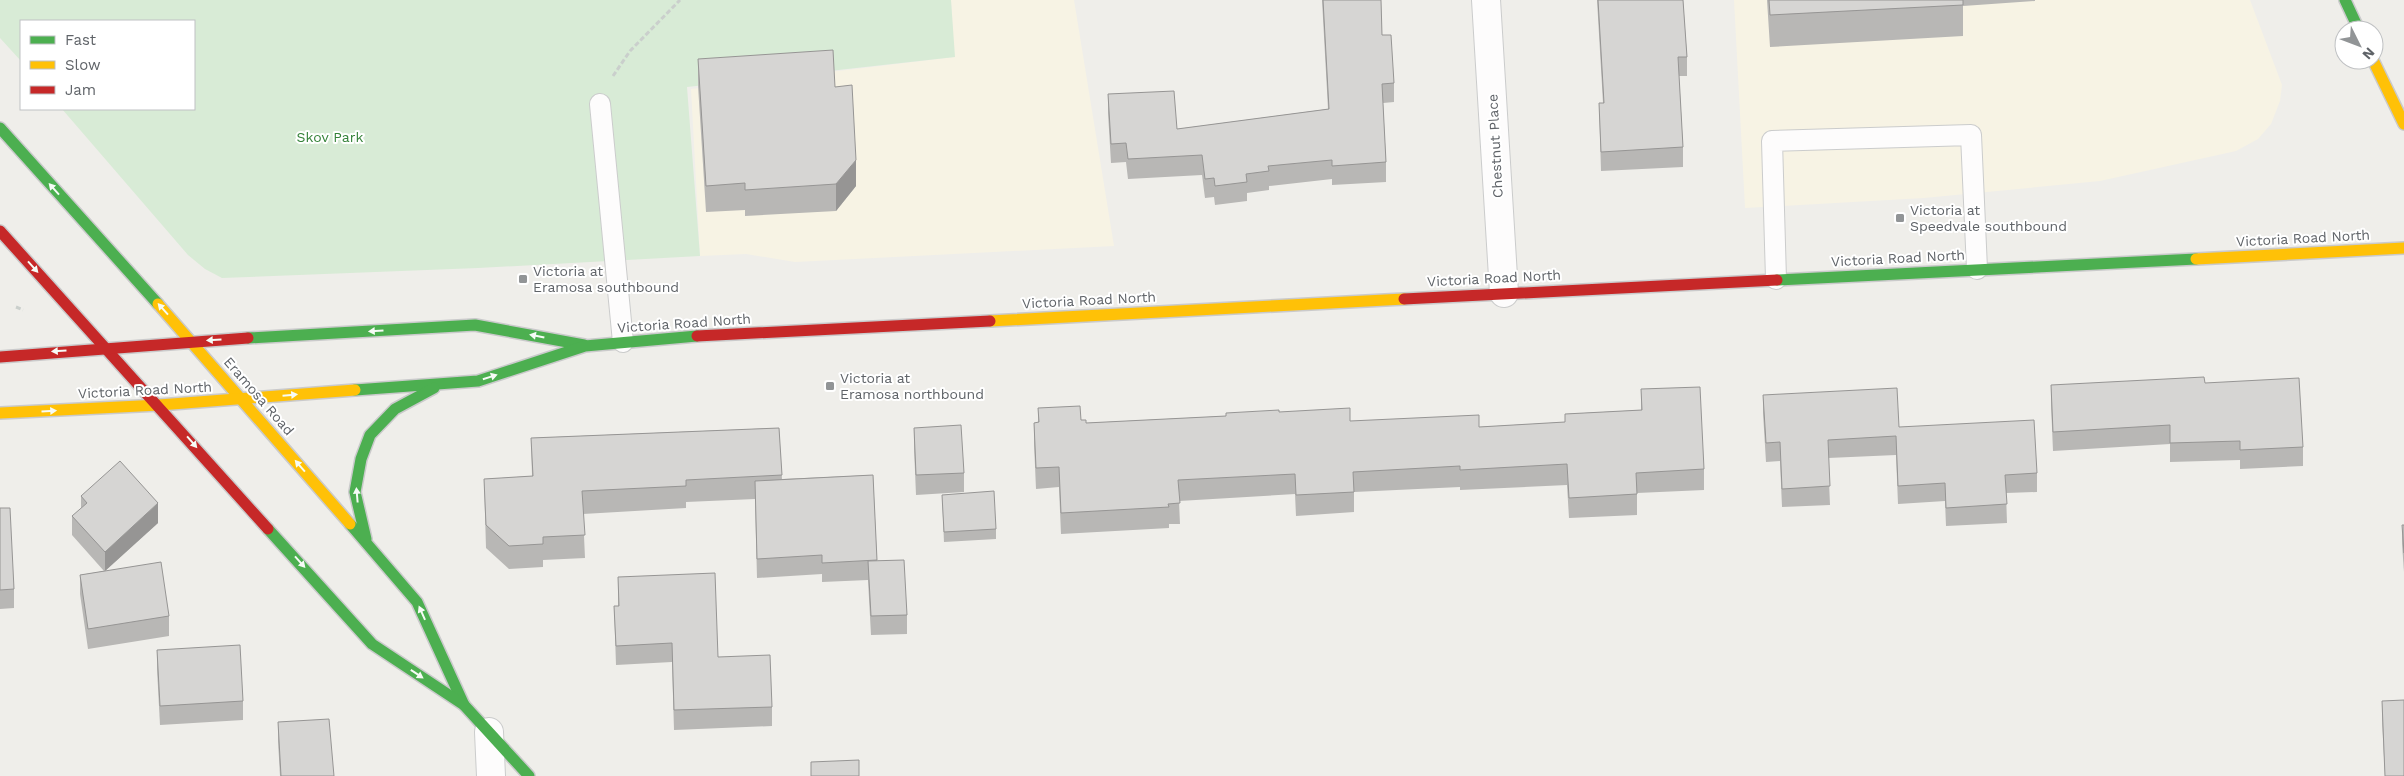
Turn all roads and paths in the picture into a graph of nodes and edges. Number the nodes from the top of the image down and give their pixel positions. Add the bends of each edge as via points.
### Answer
1 (680, 0) edge
2 (1486, 0) edge
3 (2345, 0) edge
4 (2354, 20) edge
5 (2378, 70) edge
6 (600, 104) joint
7 (2404, 124) edge
8 (0, 128) edge
9 (0, 231) edge
10 (2404, 248) edge
11 (1977, 269) junction
12 (1776, 279) junction
13 (1504, 293) junction
14 (192, 341) junction
15 (623, 342) junction
16 (585, 346) junction
17 (108, 348) junction
18 (0, 357) edge
19 (442, 383) junction
20 (241, 399) junction
21 (159, 405) junction
22 (0, 414) edge
23 (367, 543) junction
24 (464, 705) junction
25 (488, 732) junction
26 (491, 776) edge
27 (528, 776) edge

1 - 6 path via 616,69
2 - 13 street, Chestnut Place
3 - 4 main road
5 - 7 main road
6 - 15 lane
14 -> 8 main road, Eramosa Road
9 -> 17 main road, Eramosa Road
10 - 11 main road, Victoria Road North
11 - 12 main road, Victoria Road North
11 - 12 lane via 1971,135 1772,140
12 - 13 main road, Victoria Road North
13 - 15 main road, Victoria Road North
16 -> 14 main road, Victoria Road North via 475,325
14 - 17 main road, Victoria Road North
14 - 20 main road, Eramosa Road
15 - 16 main road, Victoria Road North
19 -> 16 main road, Victoria Road North via 478,381
17 -> 18 main road, Victoria Road North
17 - 21 main road, Eramosa Road
20 -> 19 main road, Victoria Road North
23 -> 19 main road via 355,492 361,459 370,435 395,409
20 - 21 main road, Victoria Road North
23 -> 20 main road, Eramosa Road
22 -> 21 main road, Victoria Road North
21 -> 24 main road, Eramosa Road via 372,644
24 -> 23 main road, Eramosa Road via 417,602
24 - 25 main road, Eramosa Road
25 - 26 street
25 - 27 main road, Eramosa Road

